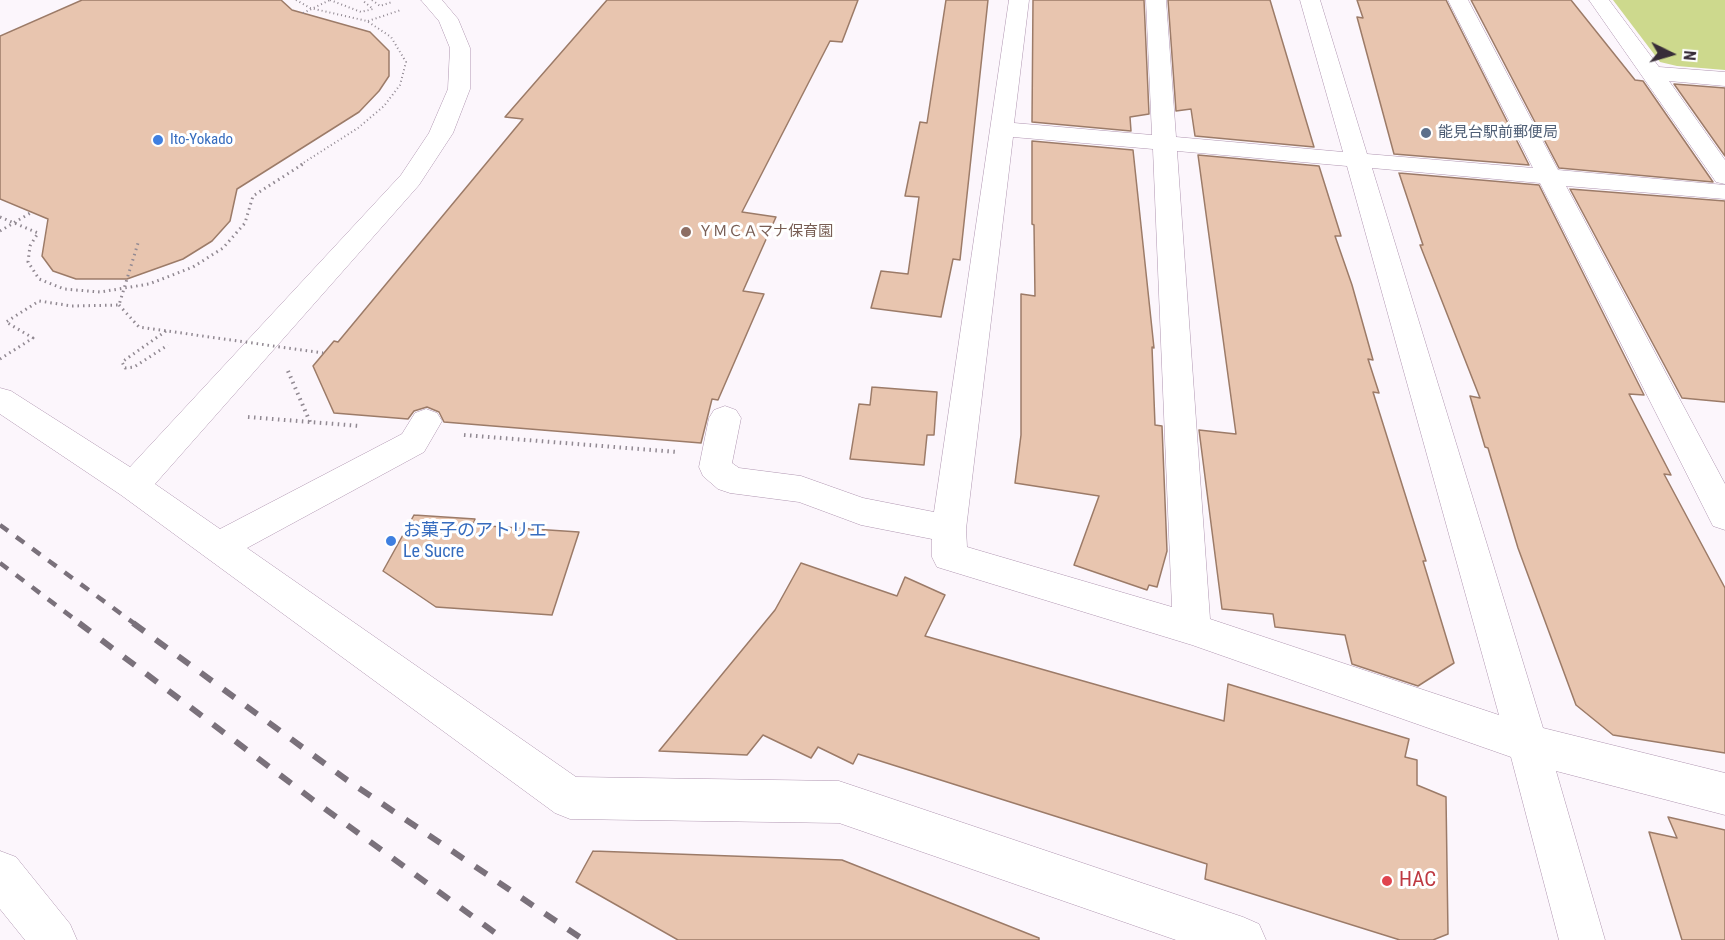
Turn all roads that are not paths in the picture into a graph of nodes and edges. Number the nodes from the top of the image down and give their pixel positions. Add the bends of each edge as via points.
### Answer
1 (431, 0) edge
2 (1019, 0) edge
3 (1156, 0) edge
4 (1310, 0) edge
5 (1458, 0) edge
6 (1599, 0) edge
7 (1652, 73) junction
8 (1725, 79) edge
9 (1001, 129) junction
10 (1162, 143) junction
11 (1356, 160) junction
12 (1723, 170) edge
13 (1550, 176) junction
14 (1725, 192) edge
15 (0, 399) edge
16 (725, 418) dead end
17 (426, 421) dead end
18 (133, 486) junction
19 (1725, 516) edge
20 (949, 529) junction
21 (219, 547) junction
22 (1192, 629) junction
23 (1528, 744) junction
24 (1725, 794) edge
25 (0, 873) edge
26 (54, 940) edge
27 (1243, 940) edge
28 (1582, 940) edge

1 - 18 main road via 448,19 460,48 459,89 441,133 410,180
2 - 9 main road
3 - 10 main road
4 - 11 main road
5 - 13 main road
6 - 7 main road
7 - 8 main road
7 - 12 main road
9 - 10 main road
9 - 20 main road
10 - 11 main road
10 - 22 main road
11 - 13 main road
11 - 23 main road
13 - 14 main road
13 - 19 main road
15 - 18 main road
16 - 20 main road via 715,467 730,480 801,489 861,511
17 - 21 main road via 413,443
18 - 21 main road
20 - 22 main road via 950,557
21 - 27 main road via 570,798 839,802
22 - 23 main road
23 - 24 main road
23 - 28 main road
25 - 26 main road

